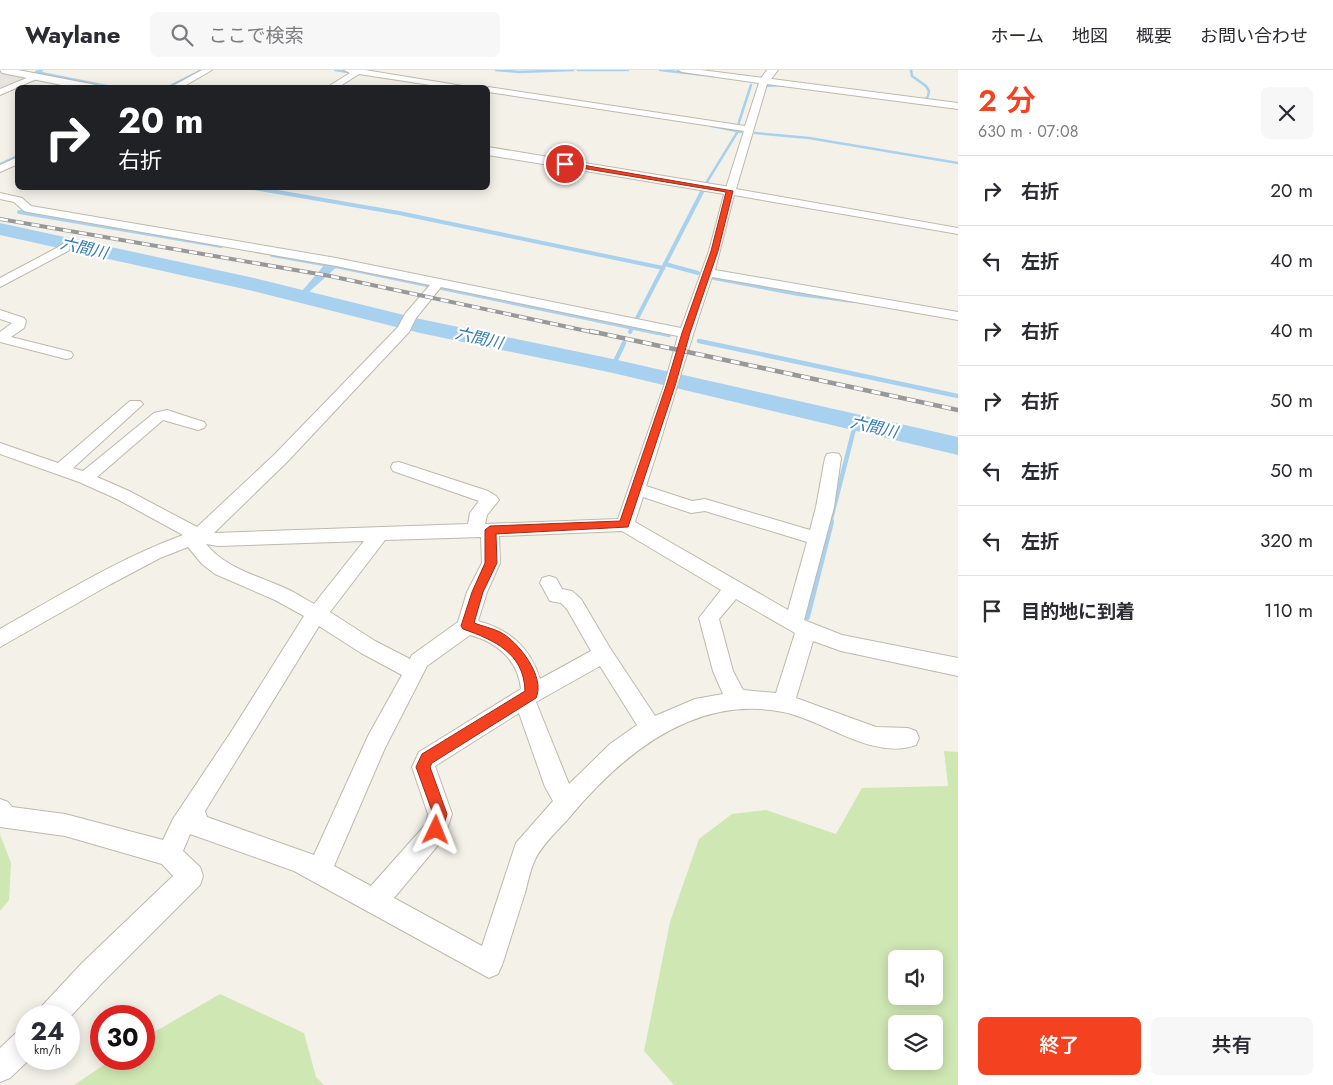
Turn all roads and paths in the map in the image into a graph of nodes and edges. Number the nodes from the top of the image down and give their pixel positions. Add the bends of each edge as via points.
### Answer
1 (2, 70) edge
2 (208, 70) edge
3 (682, 70) edge
4 (773, 70) edge
5 (355, 71) edge
6 (35, 74) edge
7 (764, 81) junction
8 (83, 85) edge
9 (179, 85) edge
10 (334, 85) edge
11 (450, 85) edge
12 (490, 90) edge
13 (0, 92) edge
14 (958, 106) edge
15 (744, 129) junction
16 (490, 151) edge
17 (15, 162) edge
18 (0, 169) edge
19 (730, 191) junction
20 (0, 196) edge
21 (958, 231) edge
22 (64, 248) dead end
23 (706, 272) junction
24 (0, 283) edge
25 (436, 285) junction
26 (0, 314) edge
27 (958, 316) edge
28 (634, 323) joint
29 (686, 333) junction
30 (66, 355) dead end
31 (135, 404) dead end
32 (198, 425) dead end
33 (0, 448) edge
34 (833, 458) dead end
35 (399, 467) dead end
36 (61, 469) junction
37 (85, 478) junction
38 (636, 489) junction
39 (624, 524) junction
40 (483, 530) junction
41 (379, 535) junction
42 (196, 538) junction
43 (816, 538) junction
44 (549, 583) dead end
45 (734, 588) junction
46 (317, 614) junction
47 (467, 626) junction
48 (800, 626) junction
49 (0, 640) edge
50 (603, 654) junction
51 (958, 667) edge
52 (415, 672) junction
53 (528, 696) junction
54 (738, 700) junction
55 (784, 702) junction
56 (651, 728) junction
57 (908, 738) dead end
58 (568, 801) junction
59 (193, 809) junction
60 (0, 810) edge
61 (169, 854) junction
62 (319, 872) junction
63 (374, 902) junction
64 (62, 1005) edge
65 (15, 1054) edge
66 (0, 1068) edge

1 - 6 street
2 - 9 street
3 - 7 street
4 - 7 street
5 - 10 street
5 - 11 street
6 - 8 street
6 - 13 street
7 - 14 street
7 - 15 street
12 - 15 street
15 - 19 street
16 - 19 street
17 - 18 street
19 - 21 street
19 - 23 street via 715,251
20 - 25 street via 18,200 28,209 297,255
22 - 24 street
23 - 27 street
23 - 29 street
25 - 28 street
25 - 42 street via 407,323 281,458
26 - 30 street via 19,321 19,325 4,335 3,340
28 - 29 street
29 - 38 street
31 - 36 street
32 - 37 street via 167,415 159,416
33 - 36 street
34 - 43 street
35 - 40 street via 490,500 479,512
36 - 37 street
37 - 42 street via 123,495
38 - 39 street
38 - 43 street via 691,507 706,505
39 - 40 street
39 - 45 street
40 - 41 street
40 - 47 street via 491,563 477,592
41 - 42 street
41 - 46 street
42 - 46 street via 208,559 222,569
42 - 49 street via 154,553 104,578
43 - 48 street
44 - 50 street via 557,596 566,596 574,604
45 - 48 street
45 - 54 street via 709,618 723,671
46 - 52 street
46 - 59 street
47 - 52 street via 419,662
47 - 53 street via 496,636 508,645 527,668 531,682
48 - 51 street via 841,643
48 - 55 street
50 - 53 street
50 - 56 street
52 - 62 street via 376,743
53 - 58 street via 556,787
53 - 63 street via 427,759 423,767 440,814 436,830
54 - 55 street
54 - 56 street via 696,708
55 - 57 street via 876,738
56 - 58 street via 618,751
58 - 63 street via 525,852 489,965
59 - 61 street via 180,827
59 - 62 street via 197,824 300,861
60 - 61 street via 6,818 65,824
61 - 64 street via 191,876
62 - 63 street
65 - 66 street

